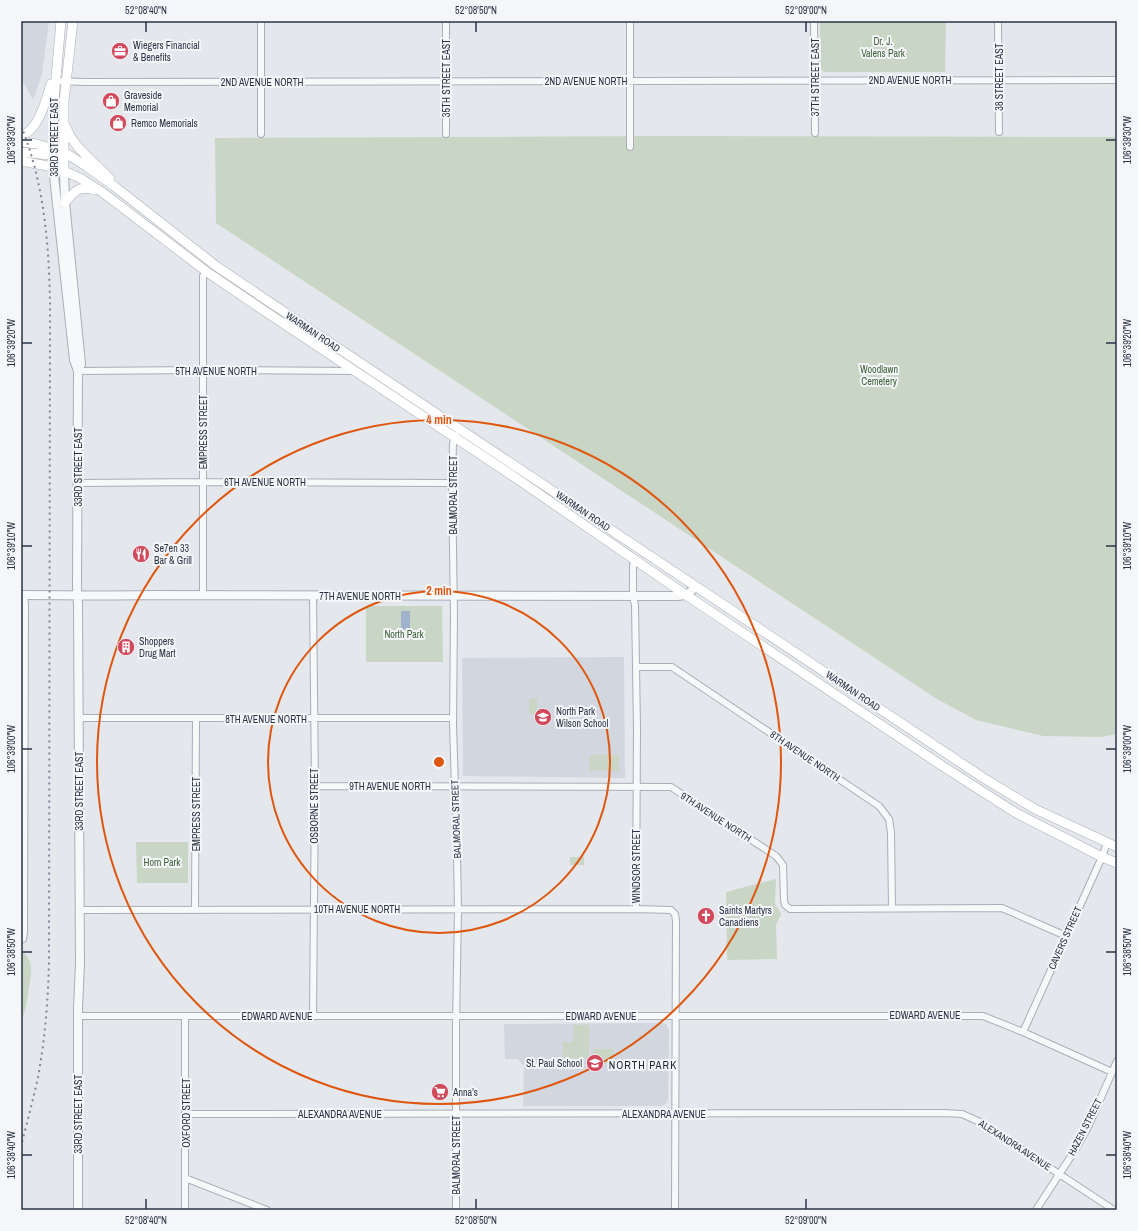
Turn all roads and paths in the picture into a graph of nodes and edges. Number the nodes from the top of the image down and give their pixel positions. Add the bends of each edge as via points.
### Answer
1 (61, 21) edge
2 (73, 21) edge
3 (261, 21) edge
4 (446, 21) edge
5 (630, 21) edge
6 (814, 21) edge
7 (998, 21) edge
8 (57, 66) junction
9 (630, 80) junction
10 (815, 80) junction
11 (999, 80) junction
12 (1117, 80) edge
13 (55, 81) junction
14 (445, 81) junction
15 (66, 82) junction
16 (261, 82) junction
17 (64, 123) junction
18 (999, 132) dead end
19 (815, 133) dead end
20 (261, 134) dead end
21 (446, 134) dead end
22 (21, 136) edge
23 (21, 142) edge
24 (630, 147) dead end
25 (21, 152) edge
26 (53, 152) junction
27 (64, 152) junction
28 (21, 160) edge
29 (53, 167) junction
30 (64, 171) junction
31 (102, 192) junction
32 (123, 194) junction
33 (65, 202) junction
34 (207, 272) junction
35 (203, 370) junction
36 (78, 371) junction
37 (355, 371) junction
38 (459, 429) junction
39 (454, 437) junction
40 (204, 482) junction
41 (452, 483) junction
42 (78, 484) junction
43 (638, 561) junction
44 (696, 587) junction
45 (22, 595) edge
46 (203, 595) junction
47 (686, 595) junction
48 (78, 596) junction
49 (314, 596) junction
50 (454, 596) junction
51 (633, 596) junction
52 (636, 667) junction
53 (78, 718) junction
54 (314, 718) junction
55 (454, 718) junction
56 (196, 719) junction
57 (315, 786) junction
58 (636, 786) junction
59 (454, 787) junction
60 (1107, 843) junction
61 (1117, 847) edge
62 (1102, 857) junction
63 (1117, 863) edge
64 (892, 908) junction
65 (195, 909) junction
66 (314, 909) junction
67 (636, 909) junction
68 (79, 910) junction
69 (458, 910) junction
70 (1066, 936) junction
71 (22, 939) edge
72 (78, 1016) junction
73 (185, 1016) junction
74 (313, 1016) junction
75 (456, 1016) junction
76 (675, 1016) junction
77 (1023, 1032) junction
78 (1117, 1061) edge
79 (1112, 1072) junction
80 (186, 1114) junction
81 (456, 1114) junction
82 (676, 1114) junction
83 (1059, 1174) junction
84 (185, 1178) junction
85 (77, 1208) edge
86 (185, 1210) edge
87 (267, 1210) edge
88 (456, 1210) edge
89 (675, 1210) edge
90 (1036, 1210) edge
91 (1114, 1210) edge

1 - 8 main road, 33RD STREET EAST
2 - 15 main road, 33RD STREET EAST
3 - 16 street
4 - 14 street, 35TH STREET EAST
5 - 9 street
6 - 10 street, 37TH STREET EAST
7 - 11 street, 38 STREET EAST
8 - 13 main road, 33RD STREET EAST
8 - 22 main road via 36,123
9 - 10 street, 2ND AVENUE NORTH
9 - 14 street, 2ND AVENUE NORTH
9 - 24 street
10 - 11 street, 2ND AVENUE NORTH
10 - 19 street, 37TH STREET EAST
11 - 12 street, 2ND AVENUE NORTH
11 - 18 street, 38 STREET EAST
13 - 15 street, 2ND AVENUE NORTH
13 - 26 main road, 33RD STREET EAST
14 - 16 street, 2ND AVENUE NORTH
14 - 21 street, 35TH STREET EAST
15 - 16 street, 2ND AVENUE NORTH
15 - 17 main road, 33RD STREET EAST
16 - 20 street
17 - 27 main road, 33RD STREET EAST
17 - 32 main road via 76,145
23 - 26 main road via 37,144
25 - 26 main road
26 - 27 main road, WARMAN ROAD
26 - 29 main road, 33RD STREET EAST
27 - 30 main road, 33RD STREET EAST
27 - 32 main road, WARMAN ROAD
28 - 29 main road, WARMAN ROAD
29 - 30 main road, WARMAN ROAD
29 - 36 street, 33RD STREET EAST via 74,360
30 - 31 main road, WARMAN ROAD
30 - 33 street, 33RD STREET EAST
31 - 33 main road via 79,188
31 - 34 main road, WARMAN ROAD
32 - 38 main road, WARMAN ROAD via 216,266
33 - 36 street, 33RD STREET EAST via 81,364
34 - 35 street, EMPRESS STREET via 203,276
34 - 37 main road, WARMAN ROAD
35 - 36 street, 5TH AVENUE NORTH
35 - 37 street, 5TH AVENUE NORTH
35 - 40 street, EMPRESS STREET
36 - 42 street, 33RD STREET EAST
37 - 39 main road, WARMAN ROAD
38 - 39 street, BALMORAL STREET
38 - 44 main road, WARMAN ROAD
39 - 41 street, BALMORAL STREET
39 - 43 main road, WARMAN ROAD
40 - 41 street, 6TH AVENUE NORTH
40 - 42 street, 6TH AVENUE NORTH
40 - 46 street, EMPRESS STREET
41 - 50 street, BALMORAL STREET
42 - 48 street, 33RD STREET EAST
43 - 47 main road, WARMAN ROAD
43 - 51 street, WINDSOR STREET via 633,565
44 - 47 street
44 - 60 main road, WARMAN ROAD via 982,777 1035,809
45 - 48 street, 7TH AVENUE NORTH
45 - 71 street via 25,605
46 - 48 street, 7TH AVENUE NORTH
46 - 49 street, 7TH AVENUE NORTH
47 - 51 street, 7TH AVENUE NORTH
47 - 62 main road, WARMAN ROAD via 974,787 1016,813
48 - 53 street, 33RD STREET EAST
49 - 50 street, 7TH AVENUE NORTH
49 - 54 street, OSBORNE STREET
50 - 51 street, 7TH AVENUE NORTH
50 - 55 street, BALMORAL STREET
51 - 52 street, WINDSOR STREET
52 - 58 street, WINDSOR STREET
52 - 64 street, 8TH AVENUE NORTH via 672,667 879,806 889,818 891,833
53 - 56 street, 8TH AVENUE NORTH
53 - 68 street, 33RD STREET EAST
54 - 55 street, 8TH AVENUE NORTH
54 - 56 street, 8TH AVENUE NORTH
54 - 57 street, OSBORNE STREET
55 - 59 street, BALMORAL STREET
56 - 65 street, EMPRESS STREET
57 - 59 street, 9TH AVENUE NORTH
57 - 66 street, OSBORNE STREET
58 - 59 street, 9TH AVENUE NORTH
58 - 64 street, 9TH AVENUE NORTH via 670,786 776,856 783,865 784,900 790,909
58 - 67 street, WINDSOR STREET
59 - 69 street, BALMORAL STREET
60 - 61 main road, WARMAN ROAD
60 - 62 street, CAVERS STREET
62 - 63 main road, WARMAN ROAD
62 - 70 street, CAVERS STREET
64 - 70 street, 9TH AVENUE NORTH via 1002,908
65 - 66 street, 10TH AVENUE NORTH
65 - 68 street, 10TH AVENUE NORTH
66 - 69 street, 10TH AVENUE NORTH
66 - 74 street, OSBORNE STREET
67 - 69 street, 10TH AVENUE NORTH
67 - 76 street, WINDSOR STREET via 665,909 675,914
68 - 72 street, 33RD STREET EAST
69 - 75 street, BALMORAL STREET
70 - 77 street, CAVERS STREET
72 - 73 street, EDWARD AVENUE
72 - 85 street, 33RD STREET EAST
73 - 74 street, EDWARD AVENUE
73 - 80 street, OXFORD STREET
74 - 75 street, EDWARD AVENUE
75 - 76 street, EDWARD AVENUE
75 - 81 street, BALMORAL STREET
76 - 77 street, EDWARD AVENUE via 984,1016
76 - 82 street, WINDSOR STREET
77 - 79 street, EDWARD AVENUE
78 - 79 street, HAZEN STREET
79 - 83 street, HAZEN STREET via 1089,1125
80 - 81 street, ALEXANDRA AVENUE
80 - 84 street, OXFORD STREET
81 - 82 street, ALEXANDRA AVENUE
81 - 88 street, BALMORAL STREET
82 - 83 street, ALEXANDRA AVENUE via 962,1114 980,1122
82 - 89 street, WINDSOR STREET
83 - 90 street, HAZEN STREET
83 - 91 street, ALEXANDRA AVENUE
84 - 86 street, OXFORD STREET
84 - 87 street

